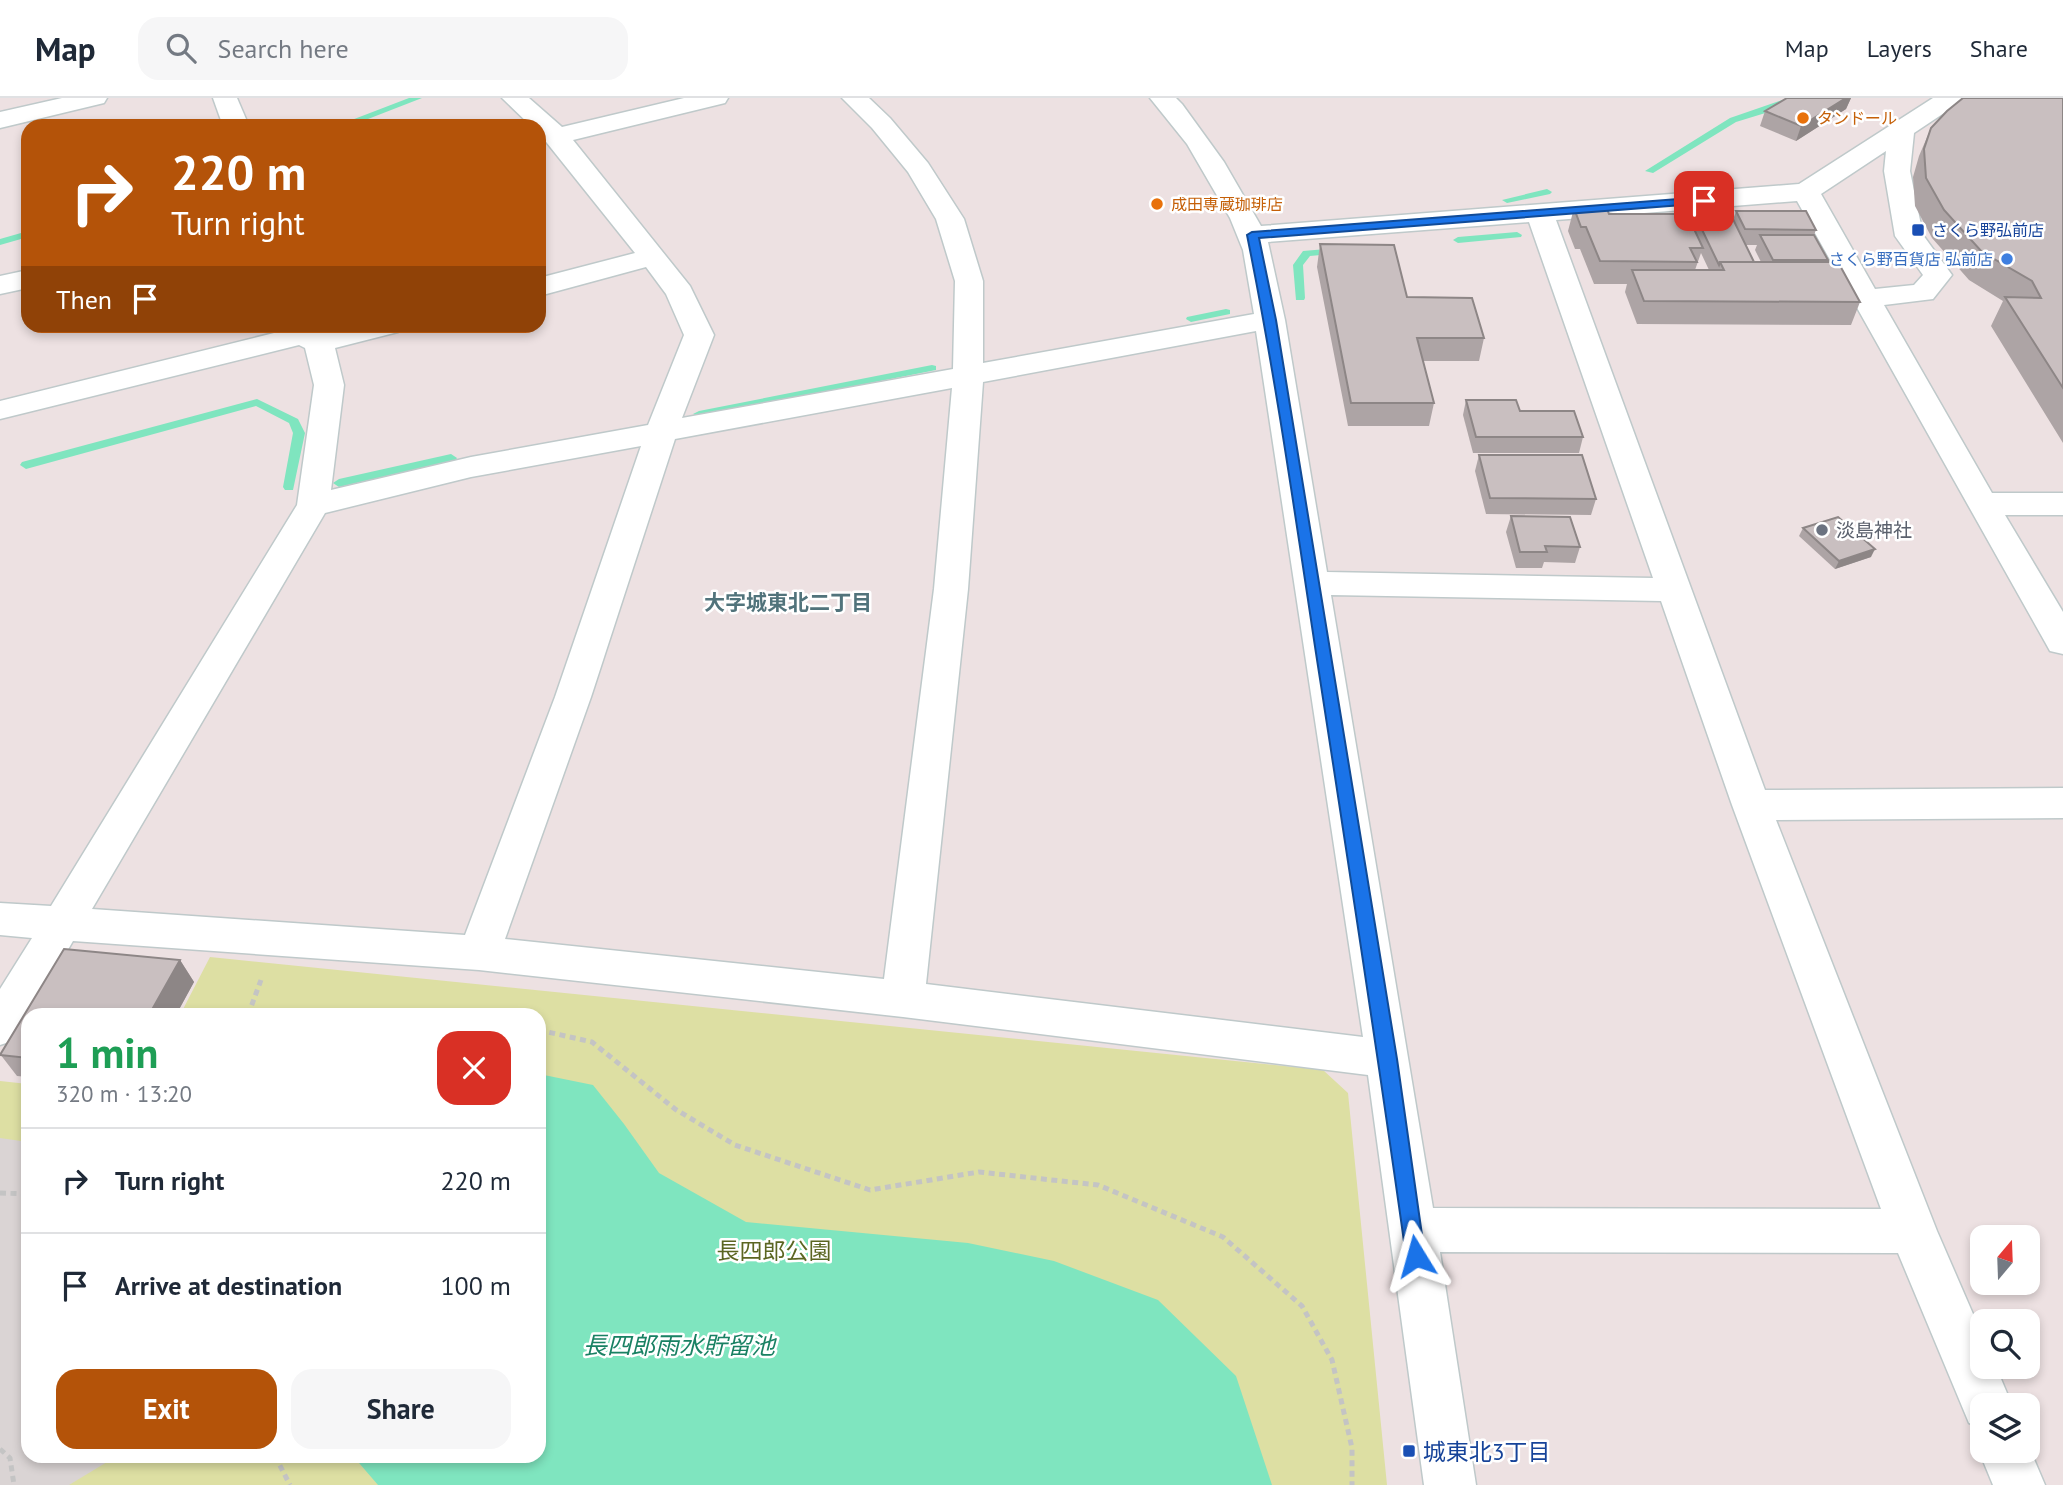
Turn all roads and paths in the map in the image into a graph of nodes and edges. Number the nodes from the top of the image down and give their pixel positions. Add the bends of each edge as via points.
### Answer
1 (95, 98) edge
2 (225, 98) edge
3 (513, 98) edge
4 (716, 98) edge
5 (854, 98) edge
6 (1162, 98) edge
7 (1950, 98) edge
8 (233, 119) edge
9 (535, 119) edge
10 (0, 120) edge
11 (546, 129) edge
12 (1901, 131) junction
13 (1806, 192) junction
14 (1539, 214) junction
15 (1252, 235) junction
16 (652, 257) junction
17 (21, 280) edge
18 (0, 285) edge
19 (546, 285) edge
20 (1865, 298) junction
21 (1270, 320) junction
22 (325, 333) edge
23 (307, 335) edge
24 (968, 376) junction
25 (0, 410) edge
26 (662, 430) junction
27 (1982, 503) junction
28 (2063, 503) edge
29 (313, 505) junction
30 (1312, 583) junction
31 (1675, 590) junction
32 (2063, 642) edge
33 (2063, 803) edge
34 (1751, 804) junction
35 (0, 919) edge
36 (63, 925) junction
37 (479, 953) junction
38 (903, 999) junction
39 (0, 1027) edge
40 (546, 1032) edge
41 (1388, 1059) junction
42 (0, 1193) edge
43 (21, 1194) edge
44 (1412, 1230) junction
45 (1913, 1230) junction
46 (1982, 1393) edge
47 (0, 1449) edge
48 (279, 1463) edge
49 (2010, 1463) edge
50 (14, 1485) edge
51 (290, 1485) edge
52 (1352, 1485) edge
53 (1450, 1485) edge
54 (2019, 1485) edge

1 - 10 street
2 - 8 street
3 - 9 street
4 - 11 street
5 - 24 street via 919,169 950,219 969,281
6 - 15 street via 1196,139
7 - 12 street
11 - 16 street
12 - 13 street
12 - 20 street via 1897,171 1909,236 1938,275 1923,293
13 - 14 street
13 - 20 street
14 - 15 street
14 - 31 street
15 - 21 street
16 - 19 street
16 - 26 street via 680,292 699,335
17 - 18 street
20 - 27 street
21 - 24 street
21 - 30 street
22 - 23 street
23 - 25 street
23 - 29 street via 329,386
24 - 26 street
24 - 38 street via 951,589
26 - 29 street via 471,467
26 - 37 street
27 - 28 street
27 - 32 street
29 - 36 street
30 - 31 street
30 - 41 street
31 - 34 street
33 - 34 street
34 - 45 street
35 - 36 street
36 - 37 street
36 - 39 street
37 - 38 street
38 - 41 street
40 - 52 path via 592,1042 674,1109 735,1146 870,1190 979,1172 1098,1185 1223,1237 1302,1306 1332,1360 1352,1448
41 - 44 street
42 - 43 path
44 - 45 street
44 - 53 street
45 - 46 street
47 - 50 path via 10,1458
48 - 51 path
49 - 54 street

